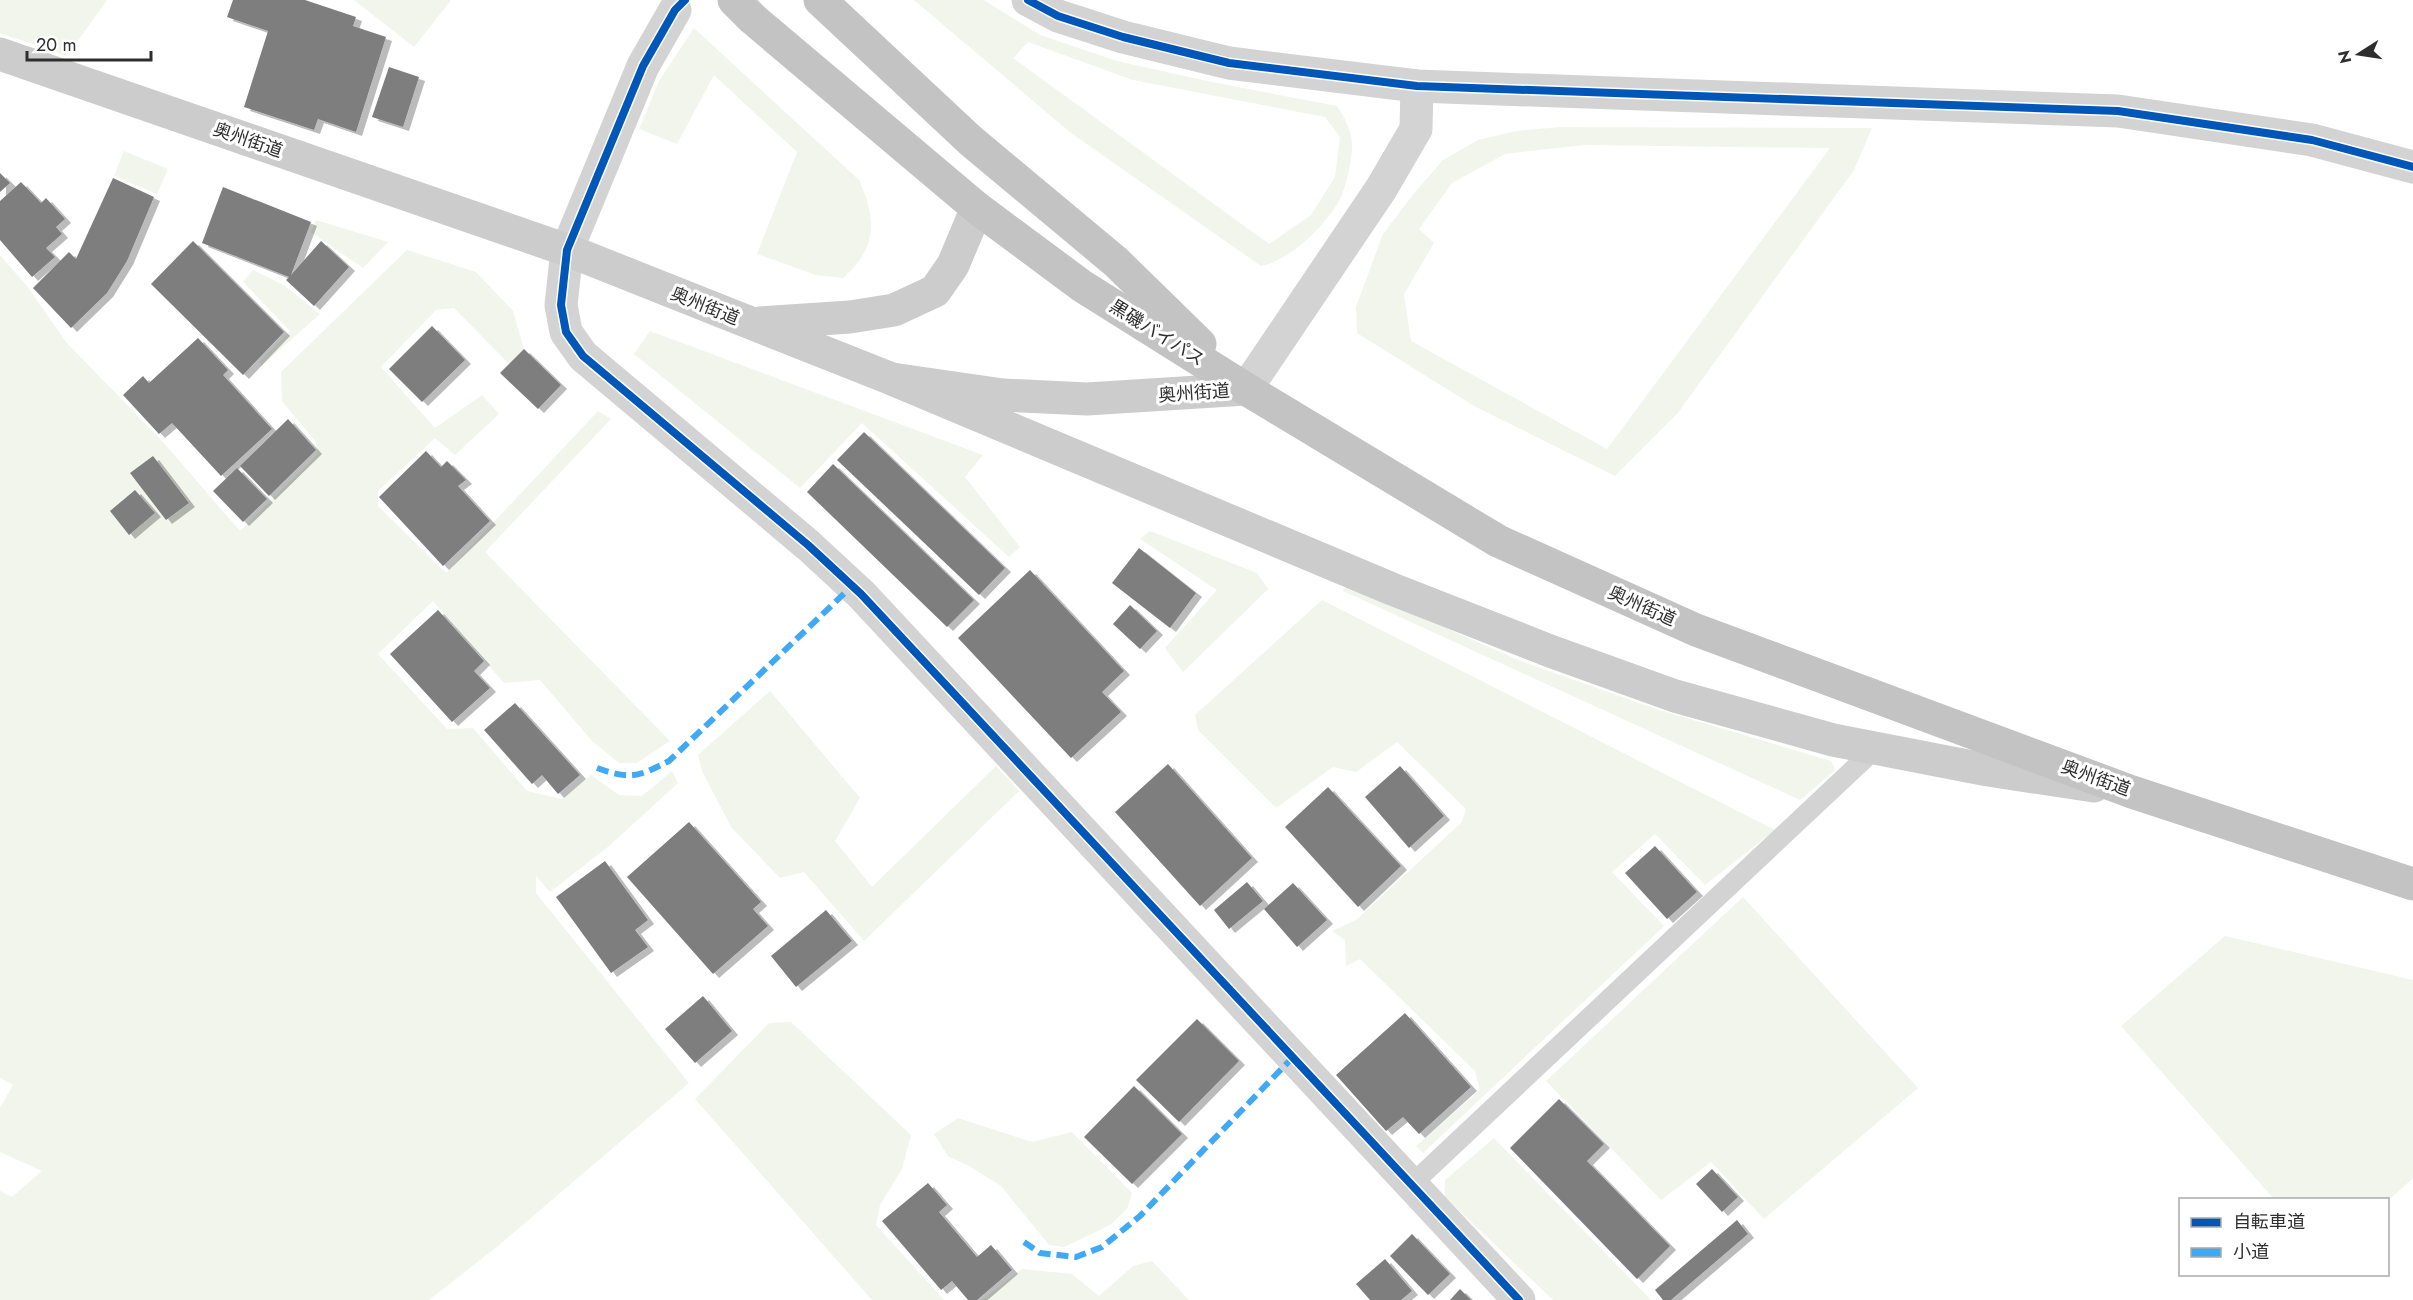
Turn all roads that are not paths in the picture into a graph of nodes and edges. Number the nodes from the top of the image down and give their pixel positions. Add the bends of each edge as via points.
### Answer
1 (734, 0) edge
2 (820, 0) edge
3 (1028, 0) edge
4 (675, 10) dead end
5 (0, 54) edge
6 (1417, 86) junction
7 (2413, 167) edge
8 (977, 208) junction
9 (567, 250) junction
10 (749, 324) junction
11 (892, 379) junction
12 (1246, 389) junction
13 (1875, 749) junction
14 (2132, 792) junction
15 (2413, 884) edge
16 (1411, 1185) junction
17 (1519, 1300) edge

1 - 8 highway, 黒磯バイパス
2 - 12 highway, 黒磯バイパス via 971,141 1116,262
3 - 6 street via 1058,16 1101,30 1229,63
4 - 9 street via 643,66
5 - 9 main road, 奥州街道
6 - 7 street via 2118,111 2312,140
6 - 12 street via 1416,129 1382,189
8 - 10 main road via 953,265 935,291 894,310
8 - 12 highway, 黒磯バイパス via 1082,286
9 - 10 main road, 奥州街道
9 - 16 street via 561,305 566,332 583,356 861,594
10 - 11 main road, 奥州街道
11 - 12 main road, 奥州街道 via 1003,395 1087,399
11 - 13 main road via 1392,589 1550,651 1676,696
12 - 14 highway, 奥州街道 via 1498,541 1696,630
13 - 14 main road
13 - 16 lane
14 - 15 highway, 奥州街道
16 - 17 street

